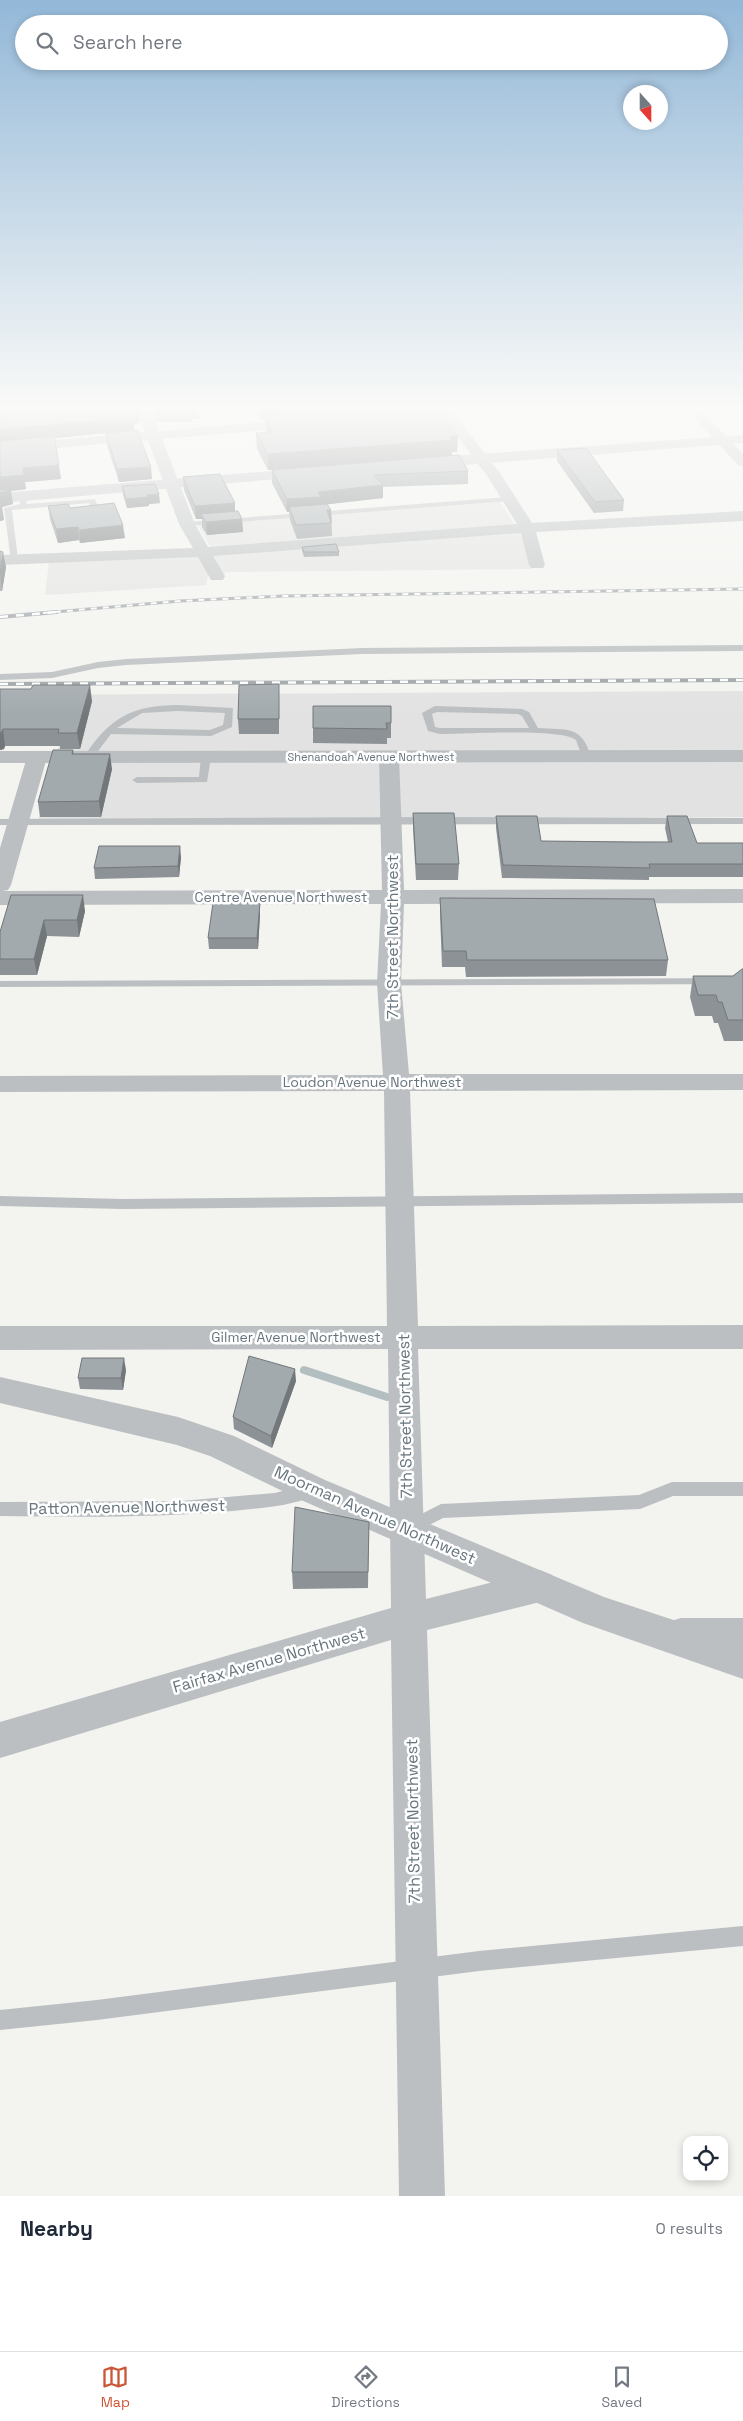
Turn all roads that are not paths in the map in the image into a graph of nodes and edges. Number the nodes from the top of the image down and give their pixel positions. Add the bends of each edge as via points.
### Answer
1 (8, 510) edge
2 (95, 510) edge
3 (182, 510) edge
4 (361, 510) edge
5 (516, 510) edge
6 (96, 514) edge
7 (743, 516) edge
8 (187, 524) junction
9 (527, 528) junction
10 (201, 552) junction
11 (7, 560) edge
12 (537, 565) dead end
13 (217, 576) dead end
14 (743, 648) edge
15 (0, 677) edge
16 (109, 731) junction
17 (536, 732) junction
18 (0, 756) edge
19 (743, 756) edge
20 (37, 757) junction
21 (89, 757) junction
22 (206, 757) junction
23 (389, 757) junction
24 (586, 757) junction
25 (138, 780) dead end
26 (391, 820) junction
27 (743, 821) edge
28 (10, 822) edge
29 (0, 885) edge
30 (743, 896) edge
31 (393, 897) junction
32 (0, 898) edge
33 (743, 981) edge
34 (389, 983) junction
35 (0, 984) edge
36 (397, 1082) junction
37 (743, 1082) edge
38 (0, 1084) edge
39 (743, 1198) edge
40 (0, 1201) edge
41 (400, 1202) junction
42 (743, 1337) edge
43 (0, 1338) edge
44 (403, 1338) junction
45 (0, 1390) edge
46 (743, 1488) edge
47 (312, 1490) junction
48 (0, 1509) edge
49 (407, 1529) junction
50 (540, 1586) junction
51 (409, 1619) junction
52 (658, 1633) junction
53 (743, 1634) edge
54 (743, 1661) edge
55 (0, 1740) edge
56 (743, 1936) edge
57 (416, 1969) junction
58 (0, 2020) edge
59 (422, 2196) edge

1 - 11 lane
2 - 6 lane
3 - 8 street
4 - 8 lane
5 - 9 street
7 - 9 street
8 - 10 street
9 - 10 street
9 - 12 street
10 - 11 street
10 - 13 street
14 - 15 lane via 343,652 126,662 52,675
16 - 16 lane via 133,714 148,709 230,710 227,727 211,733
16 - 21 lane
17 - 17 lane via 526,714 519,711 435,709 427,712 431,729 440,731
17 - 24 lane via 577,735
18 - 20 street, Shenandoah Avenue Northwest
19 - 24 street, Shenandoah Avenue Northwest
20 - 21 street, Shenandoah Avenue Northwest
20 - 28 street
21 - 22 street, Shenandoah Avenue Northwest
22 - 23 street, Shenandoah Avenue Northwest
22 - 25 lane via 204,780
23 - 24 street, Shenandoah Avenue Northwest
23 - 26 street, 7th Street Northwest
26 - 27 lane
26 - 28 lane
26 - 31 street, 7th Street Northwest
28 - 29 street
30 - 31 street, Centre Avenue Northwest
31 - 32 street, Centre Avenue Northwest
31 - 34 street, 7th Street Northwest
33 - 34 lane
34 - 35 lane
34 - 36 street, 7th Street Northwest
36 - 37 street, Loudon Avenue Northwest
36 - 38 street, Loudon Avenue Northwest
36 - 41 street, 7th Street Northwest
39 - 41 lane
40 - 41 lane via 123,1204
41 - 44 street, 7th Street Northwest
42 - 44 street, Gilmer Avenue Northwest
43 - 44 street, Gilmer Avenue Northwest
44 - 49 street, 7th Street Northwest
45 - 47 street, Moorman Avenue Northwest via 178,1431 222,1446
46 - 49 lane via 672,1489 640,1502 441,1511
47 - 48 lane, Patton Avenue Northwest via 283,1499 222,1506 144,1510
47 - 49 street, Moorman Avenue Northwest
49 - 50 street, Moorman Avenue Northwest
49 - 51 street, 7th Street Northwest
50 - 51 street, Fairfax Avenue Northwest
50 - 52 street, Moorman Avenue Northwest via 596,1612
51 - 55 street, Fairfax Avenue Northwest
51 - 57 street, 7th Street Northwest
52 - 53 street
52 - 54 street, Moorman Avenue Northwest
56 - 57 lane
57 - 58 lane
57 - 59 street, 7th Street Northwest

